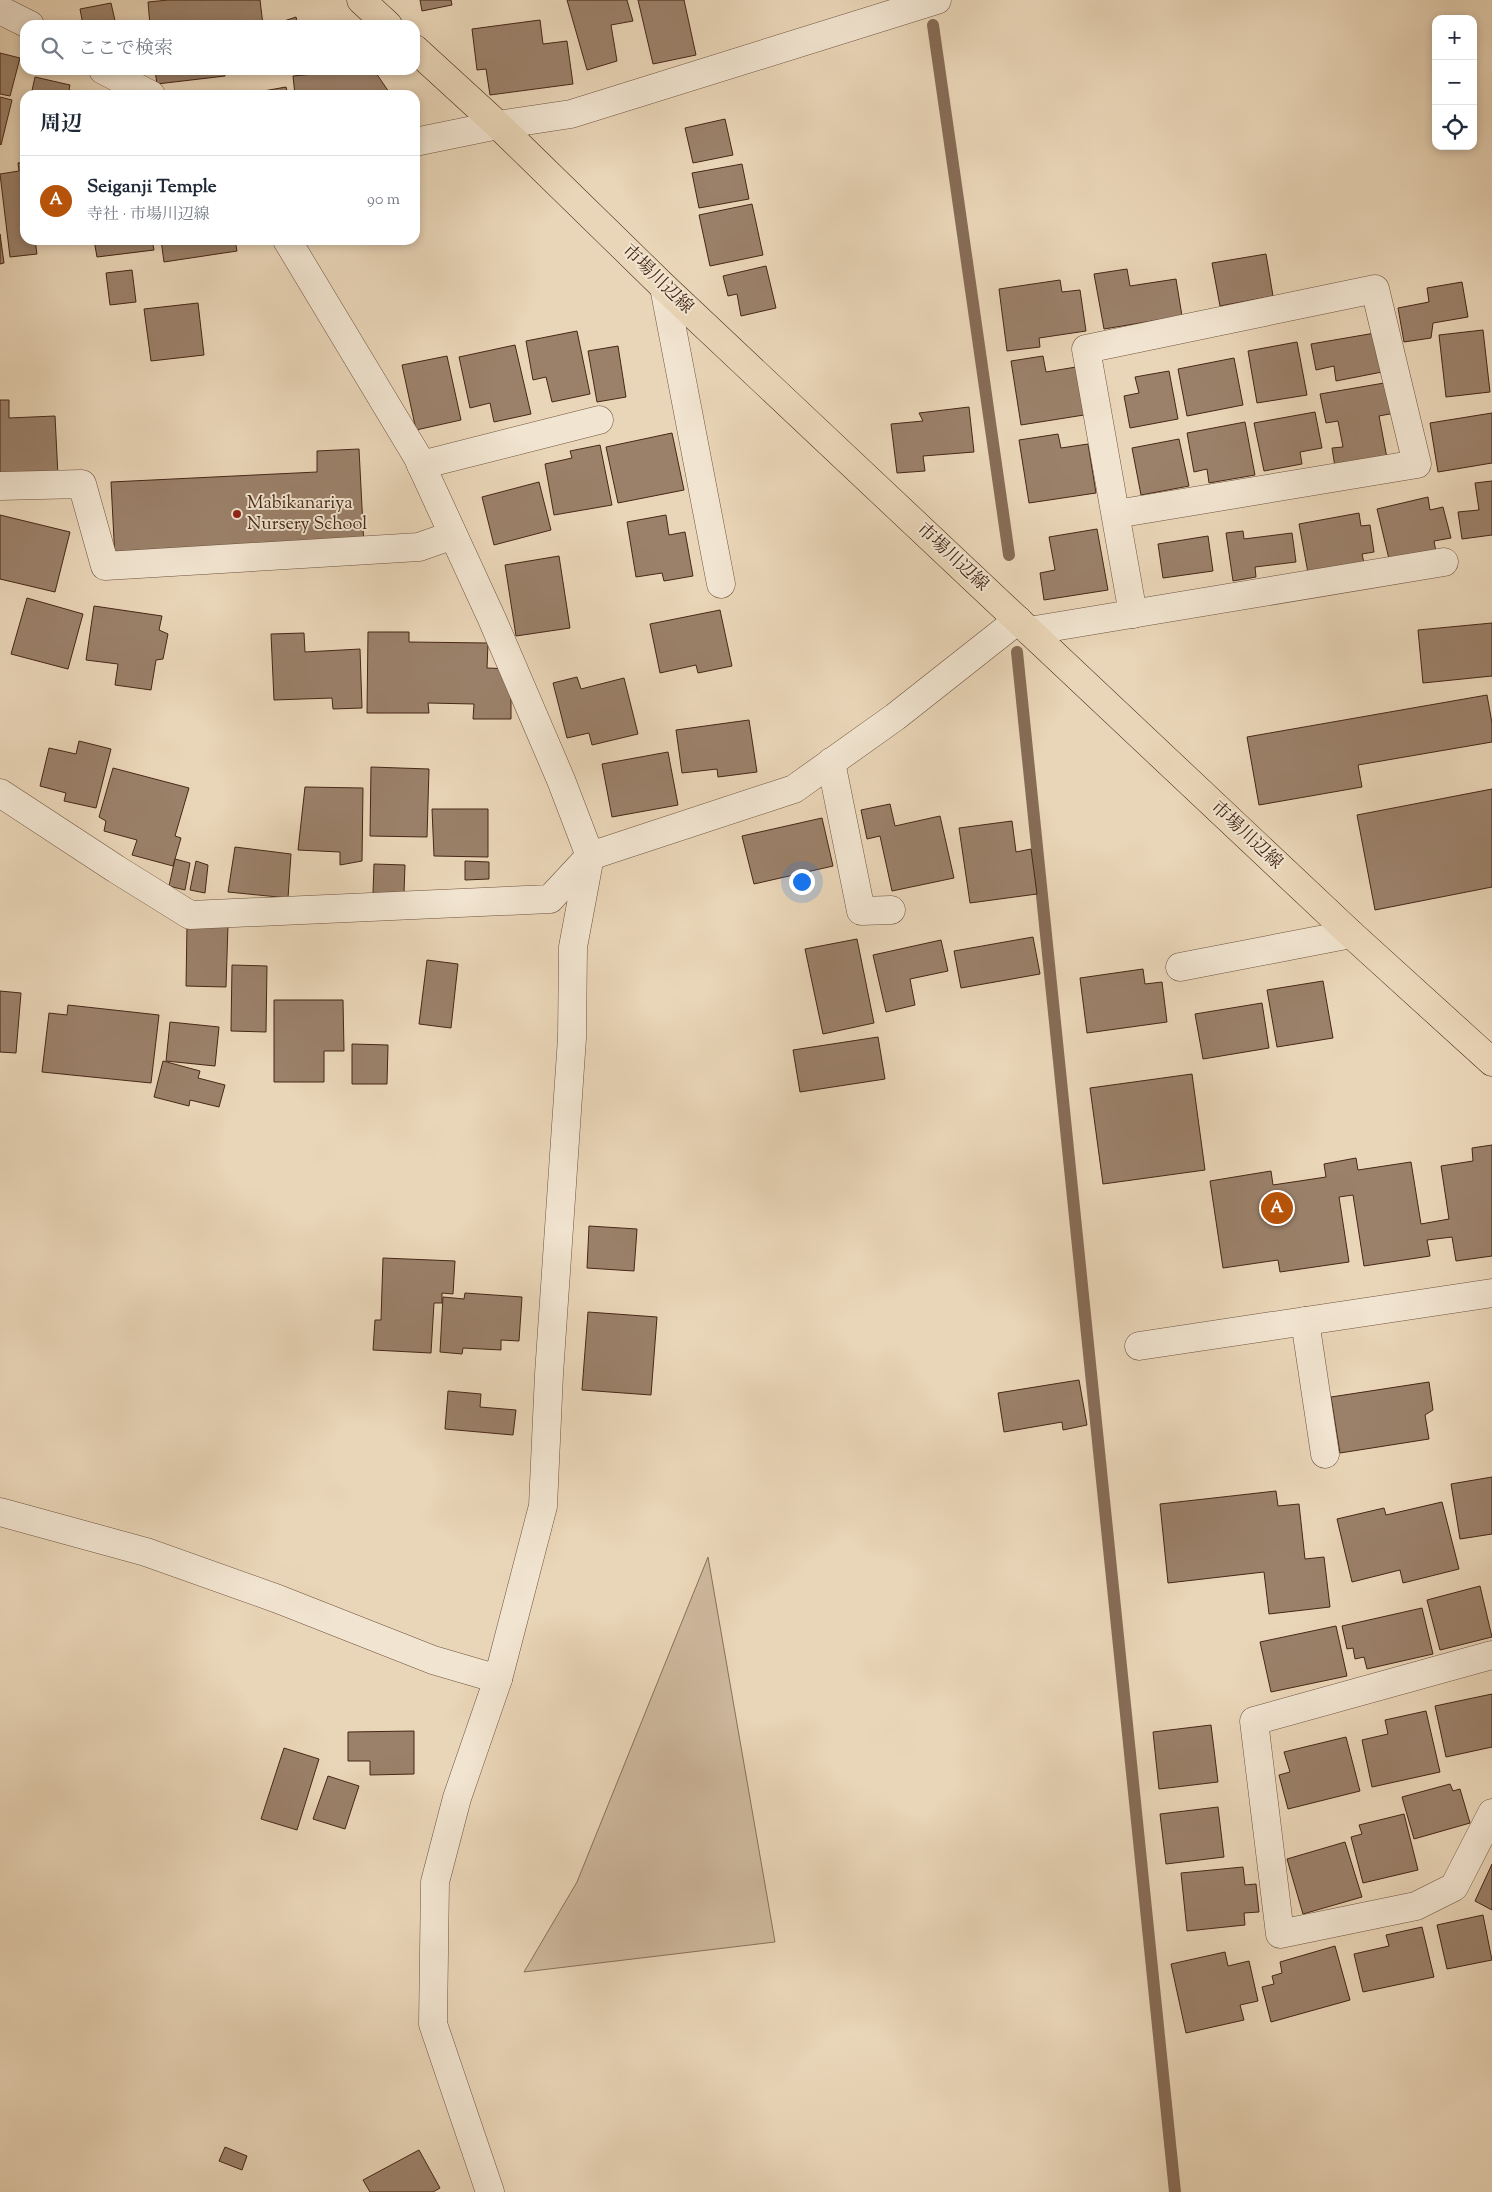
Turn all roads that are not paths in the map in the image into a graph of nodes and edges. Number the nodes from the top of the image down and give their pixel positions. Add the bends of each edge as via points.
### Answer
1 (361, 0) edge
2 (937, 0) edge
3 (383, 20) edge
4 (420, 54) edge
5 (113, 75) edge
6 (141, 90) edge
7 (498, 125) junction
8 (420, 141) edge
9 (290, 245) edge
10 (664, 287) junction
11 (599, 420) dead end
12 (421, 465) junction
13 (0, 486) edge
14 (1116, 514) junction
15 (453, 535) junction
16 (1444, 562) dead end
17 (721, 584) dead end
18 (1133, 614) junction
19 (1023, 625) junction
20 (832, 762) junction
21 (0, 794) edge
22 (590, 856) junction
23 (891, 910) dead end
24 (1351, 934) junction
25 (1180, 967) dead end
26 (1492, 1062) edge
27 (1492, 1293) edge
28 (1306, 1321) junction
29 (1139, 1346) dead end
30 (1325, 1454) dead end
31 (0, 1512) edge
32 (1492, 1656) edge
33 (498, 1679) junction
34 (1492, 1814) edge
35 (490, 2192) edge

1 - 3 main road
2 - 7 street via 570,114
4 - 7 main road, 市場川辺線
5 - 6 street
7 - 8 street
7 - 10 main road, 市場川辺線
9 - 12 street
10 - 17 street
10 - 19 main road, 市場川辺線
11 - 12 street
12 - 15 street
13 - 15 street via 82,484 105,566 419,547
14 - 14 street via 1086,349 1375,289 1416,464
14 - 18 street
15 - 22 street via 492,619
16 - 18 street
18 - 19 street
19 - 20 street
19 - 24 main road, 市場川辺線
20 - 22 street via 794,789
20 - 23 street via 861,911
21 - 22 street via 190,915 550,899
22 - 33 street via 573,947 572,1038 543,1506
24 - 25 street
24 - 26 main road, 市場川辺線
27 - 28 street
28 - 29 street
28 - 30 street
31 - 33 street via 146,1552 278,1599 433,1660
32 - 34 street via 1254,1721 1280,1934 1416,1906 1454,1887
33 - 35 street via 458,1798 435,1882 433,2024

